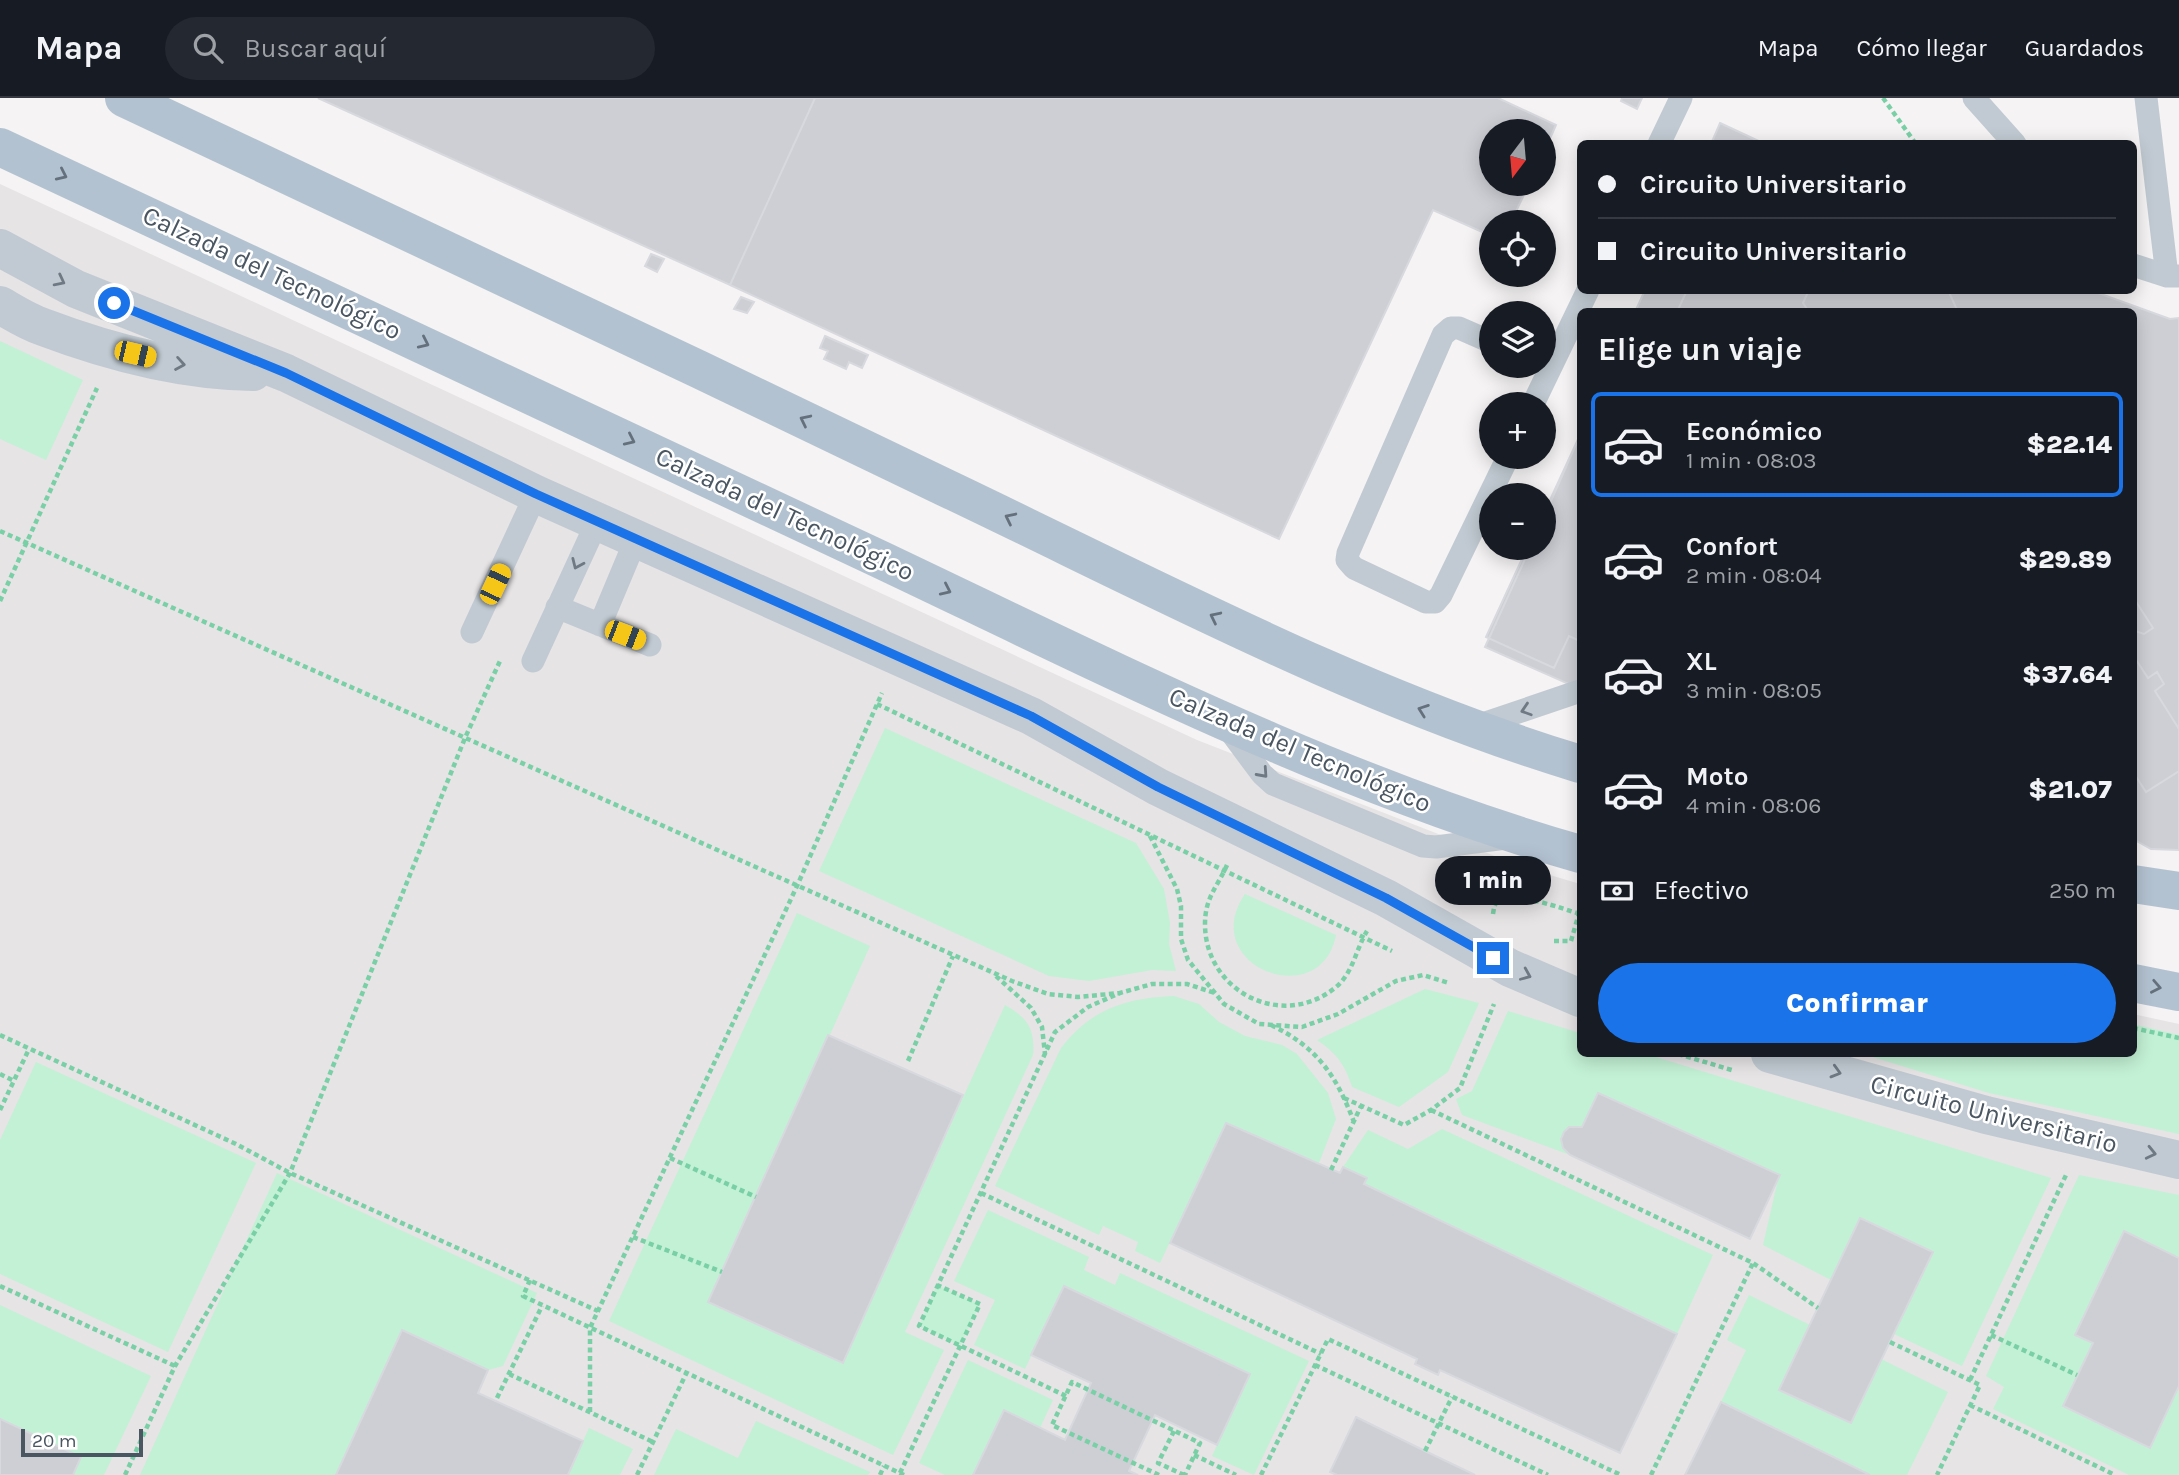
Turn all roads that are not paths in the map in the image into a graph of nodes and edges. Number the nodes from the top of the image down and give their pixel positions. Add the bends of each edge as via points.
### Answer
1 (124, 98) edge
2 (1681, 98) edge
3 (1974, 98) edge
4 (2146, 98) edge
5 (1661, 140) edge
6 (2011, 140) edge
7 (0, 146) edge
8 (0, 248) edge
9 (2137, 266) edge
10 (2173, 276) edge
11 (0, 305) edge
12 (1577, 310) edge
13 (1479, 337) edge
14 (1556, 349) edge
15 (286, 373) junction
16 (1502, 469) edge
17 (536, 494) junction
18 (597, 522) junction
19 (636, 539) junction
20 (557, 607) junction
21 (600, 625) junction
22 (472, 632) dead end
23 (650, 645) dead end
24 (533, 661) dead end
25 (1577, 692) edge
26 (1471, 728) junction
27 (1577, 763) edge
28 (1577, 853) edge
29 (2137, 984) edge
30 (2179, 992) edge
31 (1577, 997) edge
32 (1781, 1057) edge
33 (2179, 1160) edge

26 -> 1 main road via 1293,654
2 - 5 lane
3 - 6 lane
4 - 10 lane
7 -> 28 main road, Calzada del Tecnológico via 1221,719 1345,772 1517,836
8 -> 15 street via 76,289
9 - 10 lane
11 -> 15 street via 42,327 176,364 230,372
12 - 14 lane
13 - 16 lane via 1459,328 1443,335 1347,560 1354,568 1435,602
15 - 17 street
17 - 18 street
17 - 22 lane
18 - 19 street
18 -> 20 lane
19 - 21 lane
19 -> 31 street via 1031,716 1158,787 1386,898 1510,968
20 - 21 lane
20 - 24 lane
21 - 23 lane
25 -> 26 lane
26 - 27 main road
29 -> 30 main road
32 -> 33 street, Circuito Universitario via 1986,1115

